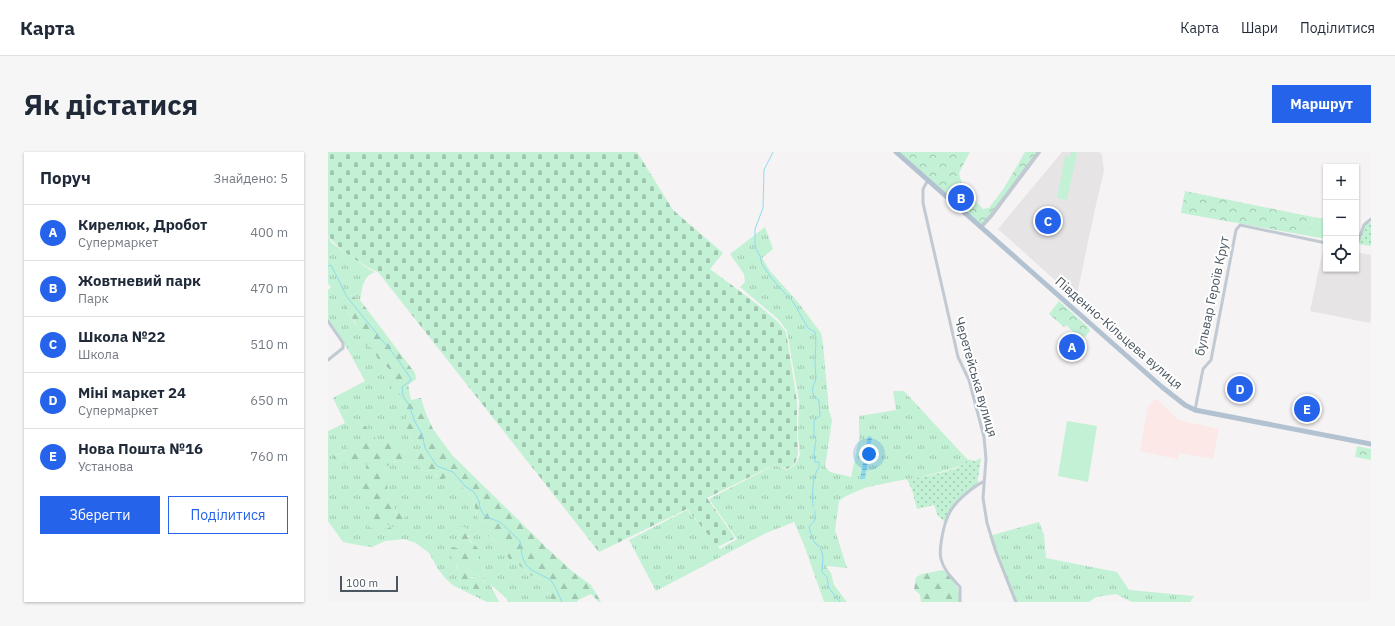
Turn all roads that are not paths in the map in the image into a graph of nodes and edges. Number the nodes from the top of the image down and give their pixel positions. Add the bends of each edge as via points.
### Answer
1 (896, 152) edge
2 (1039, 152) edge
3 (928, 180) junction
4 (1371, 219) edge
5 (981, 227) junction
6 (1359, 239) edge
7 (1323, 242) edge
8 (328, 321) edge
9 (328, 360) edge
10 (1196, 410) junction
11 (1371, 444) edge
12 (984, 482) junction
13 (960, 602) edge
14 (1016, 602) edge

1 - 3 main road, Південно-Кільцева вулиця
2 - 5 street
3 - 5 main road, Південно-Кільцева вулиця
3 - 12 street, Черетейська вулиця via 923,189 923,203 958,357 969,380 982,432 986,455
4 - 6 street via 1364,225
5 - 10 main road, Південно-Кільцева вулиця via 1162,387 1185,406
7 - 10 street, бульвар Героїв Крут via 1240,225 1236,230 1211,360 1203,369
8 - 9 street via 344,346
10 - 11 main road, Південно-Кільцева вулиця
12 - 13 street via 954,504 945,524 940,546 948,574 960,587
12 - 14 street, Черетейська вулиця via 983,498 987,523

